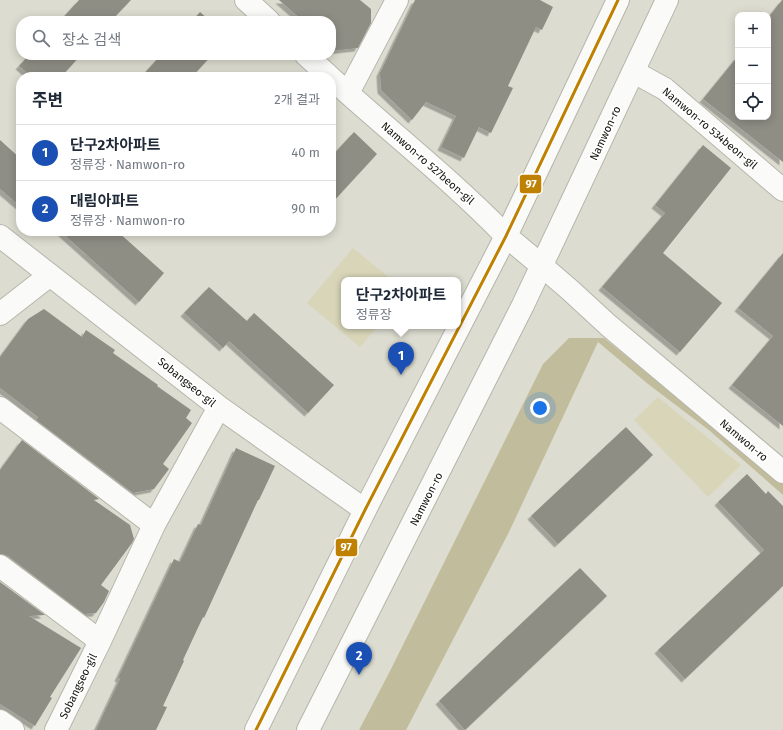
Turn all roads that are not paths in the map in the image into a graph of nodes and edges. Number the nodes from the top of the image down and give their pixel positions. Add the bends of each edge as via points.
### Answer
1 (246, 0) edge
2 (397, 0) edge
3 (618, 0) edge
4 (667, 0) edge
5 (264, 16) edge
6 (312, 60) edge
7 (325, 72) edge
8 (634, 72) junction
9 (336, 82) edge
10 (348, 93) junction
11 (783, 190) edge
12 (0, 236) edge
13 (506, 236) junction
14 (542, 266) junction
15 (50, 275) junction
16 (0, 314) edge
17 (461, 323) edge
18 (458, 329) edge
19 (219, 407) junction
20 (0, 408) edge
21 (783, 472) edge
22 (365, 510) junction
23 (154, 525) junction
24 (0, 566) edge
25 (100, 641) junction
26 (0, 721) edge
27 (13, 730) edge
28 (56, 730) edge
29 (256, 730) edge
30 (308, 730) edge

1 - 5 street
2 - 10 street
3 - 13 street
4 - 8 street, Namwon-ro
6 - 7 street, Namwon-ro 527beon-gil
8 - 11 street, Namwon-ro 534beon-gil via 665,89
8 - 14 street, Namwon-ro
9 - 10 street, Namwon-ro 527beon-gil
10 - 13 street, Namwon-ro 527beon-gil via 459,190
12 - 15 street, Sobangseo-gil
13 - 14 street, Namwon-ro
13 - 17 street
14 - 21 street, Namwon-ro
14 - 30 street, Namwon-ro
15 - 16 street
15 - 19 street, Sobangseo-gil
18 - 22 street
19 - 22 street
19 - 23 street, Sobangseo-gil
20 - 23 street
22 - 29 street
23 - 25 street, Sobangseo-gil
24 - 25 street, Sobangseo-gil
25 - 28 street, Sobangseo-gil
26 - 27 street

